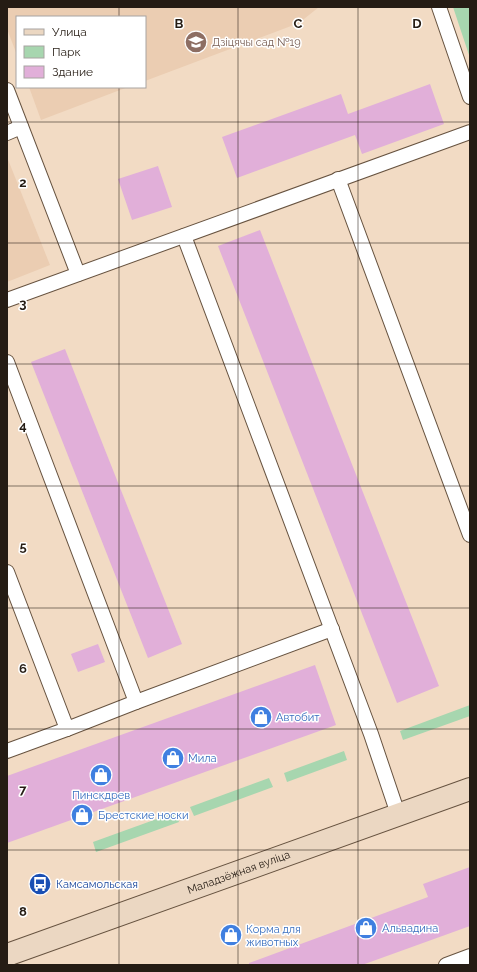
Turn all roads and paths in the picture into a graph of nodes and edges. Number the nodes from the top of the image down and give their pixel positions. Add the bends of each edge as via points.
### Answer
1 (439, 7) edge
2 (7, 90) edge
3 (470, 97) edge
4 (21, 127) junction
5 (7, 132) edge
6 (470, 132) edge
7 (338, 179) junction
8 (184, 236) junction
9 (78, 274) junction
10 (7, 300) edge
11 (7, 362) edge
12 (465, 509) edge
13 (470, 536) edge
14 (7, 572) edge
15 (332, 629) junction
16 (136, 702) junction
17 (67, 729) junction
18 (7, 751) edge
19 (470, 789) edge
20 (398, 814) junction
21 (7, 955) edge
22 (466, 960) edge
23 (446, 965) edge

1 - 3 lane
2 - 4 lane
4 - 5 lane
4 - 9 lane
6 - 7 lane
7 - 8 lane
7 - 12 lane
8 - 9 lane
8 - 15 lane
9 - 10 lane
11 - 16 lane
12 - 13 lane
14 - 17 lane
15 - 16 lane
15 - 20 lane
16 - 17 lane
17 - 18 lane
19 - 20 main road, Маладзёжная вуліца
20 - 21 main road, Маладзёжная вуліца
22 - 23 lane

